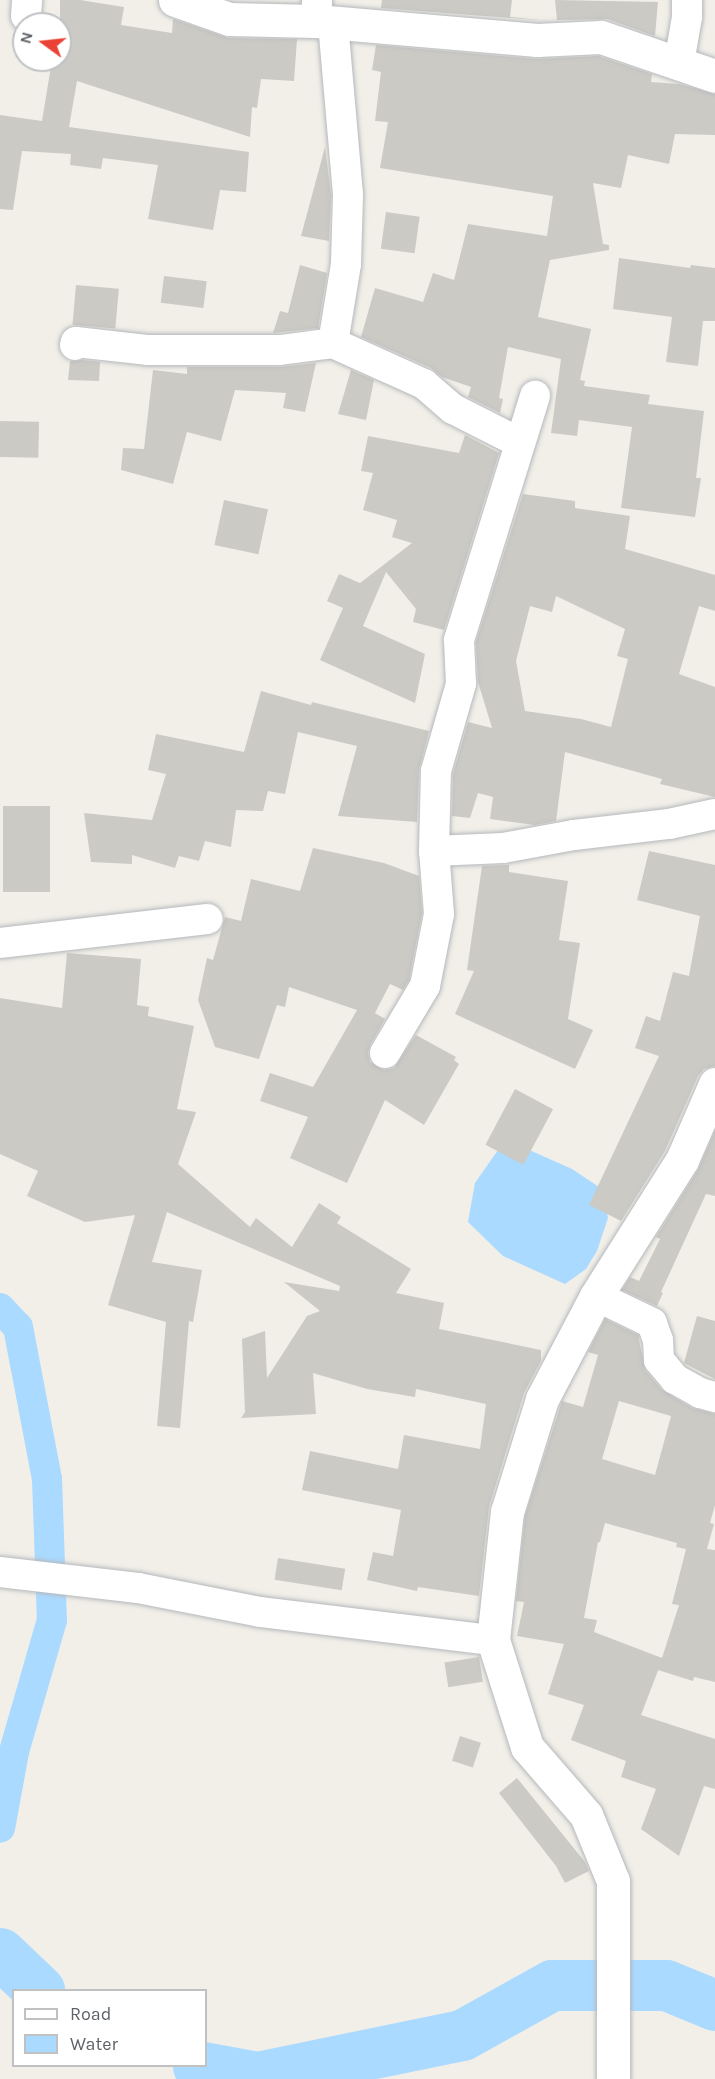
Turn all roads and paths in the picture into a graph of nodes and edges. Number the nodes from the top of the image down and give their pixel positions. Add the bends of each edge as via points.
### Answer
1 (175, 0) edge
2 (687, 0) edge
3 (322, 15) edge
4 (679, 63) junction
5 (715, 76) edge
6 (333, 343) junction
7 (75, 345) dead end
8 (535, 396) dead end
9 (520, 443) junction
10 (715, 814) edge
11 (434, 851) junction
12 (208, 919) dead end
13 (0, 943) edge
14 (385, 1053) dead end
15 (713, 1096) edge
16 (596, 1296) junction
17 (715, 1397) edge
18 (0, 1572) edge
19 (493, 1640) junction
20 (614, 2079) edge

1 - 3 street via 229,19
2 - 4 street
3 - 4 street via 537,40 601,37
3 - 6 street via 348,195 346,264
4 - 5 street
6 - 7 street via 280,350 147,350 76,342
6 - 9 street via 424,384 453,409
8 - 9 street
9 - 11 street via 459,640 461,684 436,771
10 - 11 street via 503,848
11 - 14 street via 439,914 425,986
12 - 13 street
15 - 16 street via 682,1160
16 - 17 street via 652,1323 659,1360 675,1379
16 - 19 street via 542,1399 507,1512
18 - 19 street via 138,1587 260,1612
19 - 20 street via 527,1747 586,1815 614,1881

